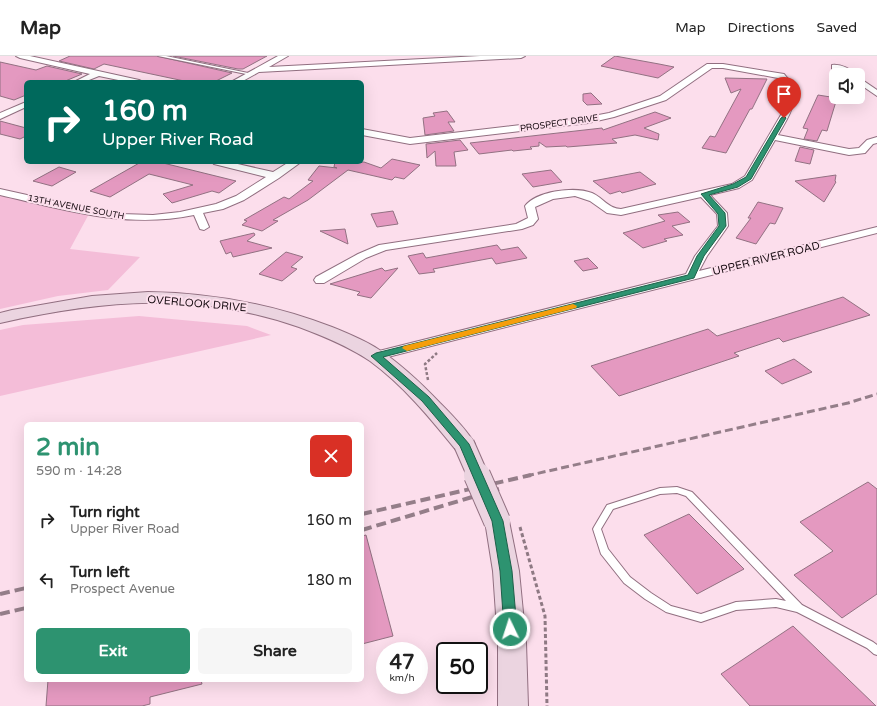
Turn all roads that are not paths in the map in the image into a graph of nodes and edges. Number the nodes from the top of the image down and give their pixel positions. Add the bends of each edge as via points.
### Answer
1 (20, 56) edge
2 (160, 56) edge
3 (284, 56) edge
4 (352, 56) edge
5 (521, 56) edge
6 (336, 66) junction
7 (835, 67) dead end
8 (838, 68) edge
9 (259, 70) junction
10 (98, 73) junction
11 (251, 74) junction
12 (82, 80) edge
13 (130, 80) edge
14 (240, 80) edge
15 (865, 85) edge
16 (877, 94) edge
17 (24, 105) edge
18 (0, 108) edge
19 (10, 111) junction
20 (24, 114) edge
21 (0, 116) edge
22 (364, 132) edge
23 (772, 137) junction
24 (877, 140) edge
25 (226, 164) edge
26 (293, 164) edge
27 (276, 176) junction
28 (0, 192) edge
29 (704, 194) junction
30 (197, 211) junction
31 (204, 227) dead end
32 (877, 230) edge
33 (691, 276) junction
34 (320, 280) dead end
35 (0, 318) edge
36 (376, 356) junction
37 (799, 608) junction
38 (877, 651) edge
39 (514, 706) edge

1 - 10 street
2 - 11 lane
3 - 9 street
4 - 6 street
5 - 6 street
6 - 9 street
7 - 8 street
9 - 11 street
10 - 12 street
10 - 13 street
11 - 14 street
15 - 16 street
17 - 19 street
18 - 19 street
19 - 20 street
19 - 21 street
22 - 23 street, PROSPECT DRIVE via 410,141 588,120 663,98 707,67 716,66 771,74 784,79 792,100
23 - 24 street via 848,152 862,151 870,142
23 - 29 street, PROSPECT DRIVE via 749,178 736,186
25 - 27 street
26 - 27 street, 13TH AVENUE SOUTH
27 - 30 street, 13TH AVENUE SOUTH via 240,198 219,207
28 - 30 street, 13TH AVENUE SOUTH via 121,217 153,218
29 - 33 street via 722,213 723,226 701,256
29 - 34 street, PROSPECT DRIVE via 614,213 606,210 591,196 582,193 573,192 543,198 530,206 533,219 529,223 518,227 383,247
30 - 31 street
32 - 33 street, UPPER RIVER ROAD
33 - 36 street, UPPER RIVER ROAD
35 - 36 main road, OVERLOOK DRIVE via 93,301 130,298 210,301 251,307 296,320 337,336
36 - 39 main road, OVERLOOK DRIVE, bridge via 425,399 464,444 508,524 506,571
37 - 37 lane via 689,494 677,490 660,491 610,507 597,529 604,551 627,580 669,609 701,618 736,606 776,603
37 - 38 lane

